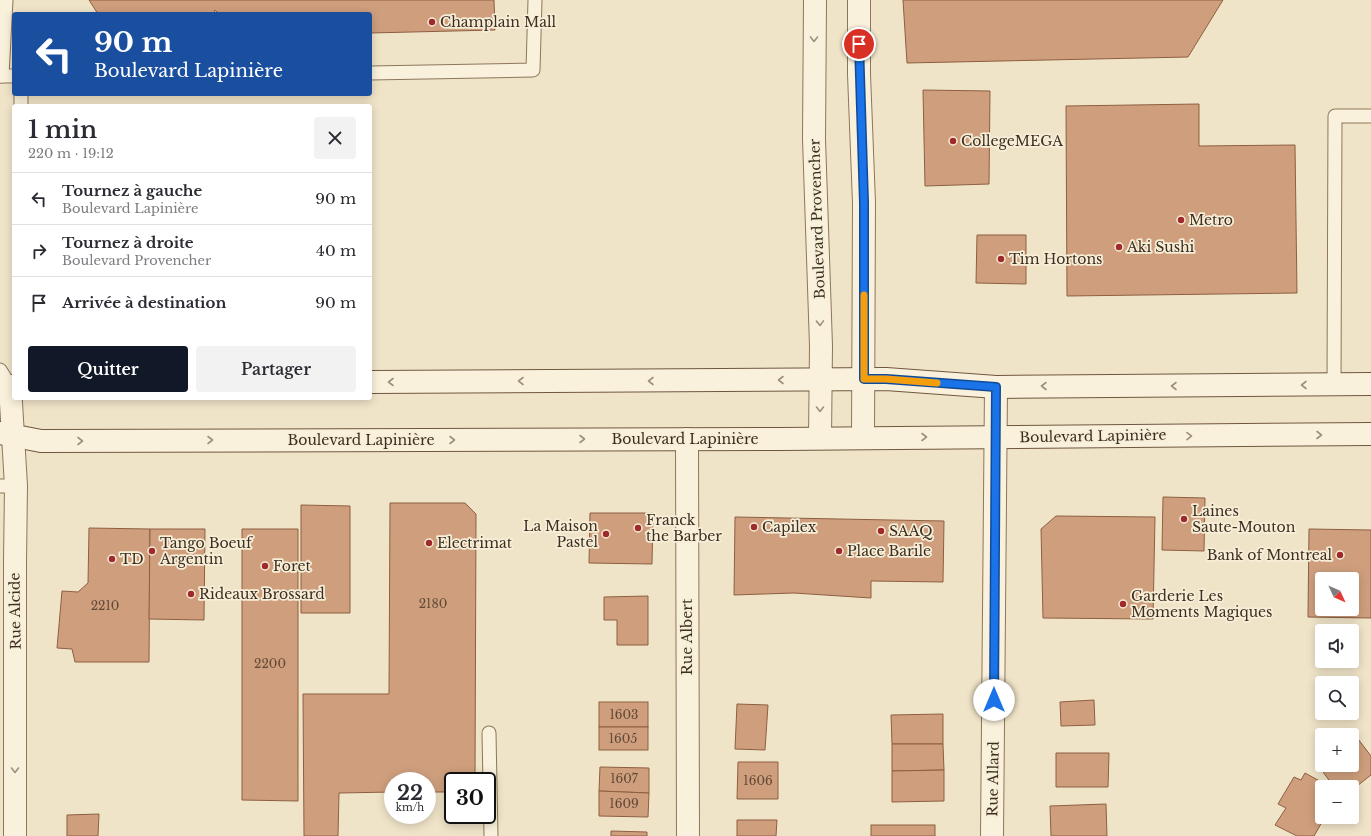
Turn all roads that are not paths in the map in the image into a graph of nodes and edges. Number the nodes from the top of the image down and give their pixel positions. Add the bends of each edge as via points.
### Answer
1 (6, 0) edge
2 (534, 0) edge
3 (815, 0) edge
4 (859, 0) edge
5 (372, 73) edge
6 (5, 76) edge
7 (1371, 116) edge
8 (864, 379) junction
9 (8, 380) edge
10 (820, 380) junction
11 (372, 382) edge
12 (1371, 384) edge
13 (1334, 385) junction
14 (996, 387) junction
15 (7, 434) edge
16 (1371, 434) edge
17 (996, 437) junction
18 (820, 438) junction
19 (863, 438) junction
20 (688, 439) junction
21 (8, 486) edge
22 (8, 731) edge
23 (489, 733) dead end
24 (15, 836) edge
25 (491, 836) edge
26 (688, 836) edge
27 (992, 836) edge

1 - 6 lane
2 - 5 lane via 533,70
3 -> 10 main road, Boulevard Provencher via 814,139
4 - 8 main road via 864,203
7 - 13 lane via 1335,116
8 - 10 main road
8 - 14 main road
8 - 19 main road
9 - 15 main road, Rue Alcide
10 -> 11 main road
10 -> 18 main road, Boulevard Provencher
12 - 13 main road
13 -> 14 main road
14 - 17 main road, Rue Allard
15 -> 20 main road, Boulevard Lapinière via 40,441
15 - 21 main road, Rue Alcide
17 -> 16 main road, Boulevard Lapinière
19 -> 17 main road, Boulevard Lapinière
17 - 27 main road, Rue Allard
18 - 19 main road, Boulevard Lapinière
18 - 20 main road, Boulevard Lapinière
20 - 26 main road, Rue Albert
21 - 22 main road, Rue Alcide via 14,562
22 -> 24 main road, Rue Alcide
23 - 25 lane

